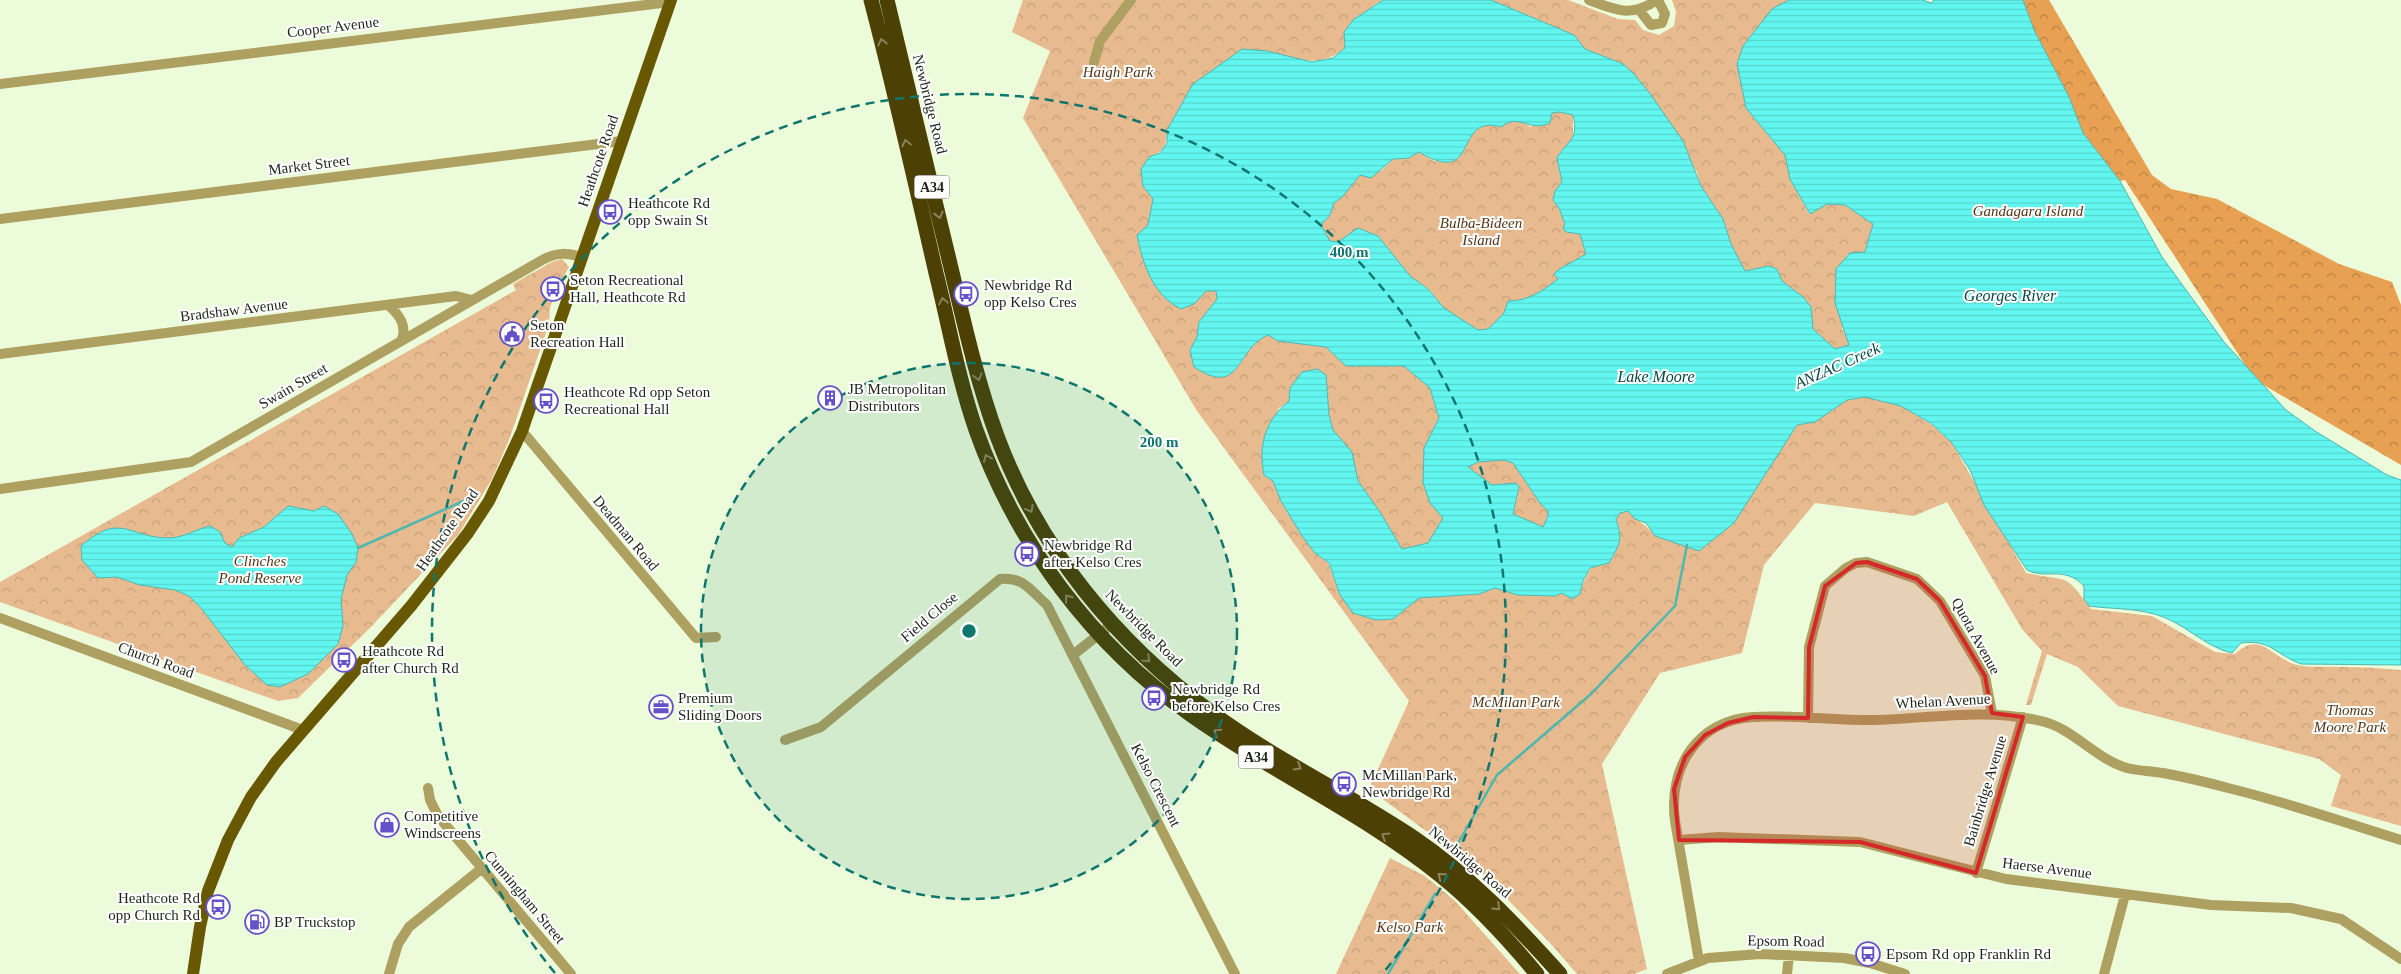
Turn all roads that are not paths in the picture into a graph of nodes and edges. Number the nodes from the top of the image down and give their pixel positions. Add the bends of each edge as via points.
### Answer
1 (872, 0) edge
2 (887, 0) edge
3 (1131, 0) edge
4 (1589, 0) edge
5 (1658, 0) edge
6 (671, 1) edge
7 (1640, 11) junction
8 (1094, 62) dead end
9 (0, 84) edge
10 (622, 141) junction
11 (0, 219) edge
12 (581, 257) junction
13 (472, 300) junction
14 (388, 305) junction
15 (401, 341) junction
16 (0, 354) edge
17 (522, 432) junction
18 (0, 489) edge
19 (0, 618) edge
20 (1112, 624) junction
21 (1100, 635) junction
22 (716, 637) dead end
23 (1073, 655) junction
24 (1992, 713) junction
25 (2023, 717) junction
26 (1808, 718) junction
27 (303, 730) junction
28 (785, 740) dead end
29 (428, 788) dead end
30 (1679, 840) junction
31 (2401, 840) edge
32 (1429, 858) junction
33 (481, 869) junction
34 (1976, 873) junction
35 (1459, 882) junction
36 (2125, 895) junction
37 (1789, 955) junction
38 (2401, 959) edge
39 (1699, 960) junction
40 (193, 974) edge
41 (389, 974) edge
42 (571, 974) edge
43 (1235, 974) edge
44 (1537, 974) edge
45 (1560, 974) edge
46 (1667, 974) edge
47 (1788, 974) edge
48 (1905, 974) edge
49 (2104, 974) edge

21 -> 1 highway, Newbridge Road / A34 via 1058,586 1020,524 987,459 976,429 952,343
2 -> 20 highway, Newbridge Road / A34 via 960,310 996,434 1024,499 1048,540
3 - 8 street via 1100,41
4 - 7 street via 1626,11
5 - 7 street
5 - 7 street via 1665,14 1664,20 1658,24 1651,25
6 - 9 street, Cooper Avenue
6 - 10 main road, Heathcote Road
10 - 11 street, Market Street
10 - 12 main road, Heathcote Road
12 - 13 street, Swain Street via 555,254
12 - 17 main road, Heathcote Road
13 - 14 street, Bradshaw Avenue via 456,296
13 - 15 street, Swain Street
14 - 15 street via 401,321 404,331
14 - 16 street, Bradshaw Avenue
15 - 18 street, Swain Street via 191,462
17 - 22 street, Deadman Road via 696,638
17 - 27 main road, Heathcote Road via 490,501 468,533 411,606
19 - 27 street, Church Road
20 - 21 street
20 -> 32 highway, Newbridge Road / A34 via 1154,666 1212,713
21 - 23 street
32 -> 21 highway, Newbridge Road / A34 via 1190,715 1135,670
23 - 28 street, Field Close via 1047,604 1025,583 1012,577 1000,579 821,727
23 - 43 street, Kelso Crescent
24 - 25 street, Whelan Avenue
24 - 26 street, Whelan Avenue via 1876,720
24 - 26 street, Quota Avenue via 1984,676 1940,601 1917,579 1867,562 1846,568 1825,586 1808,647
25 - 31 street, Whelan Avenue via 2057,727 2107,760 2125,767 2272,799
25 - 34 street, Bainbridge Avenue
26 - 30 street, Whelan Avenue via 1753,717 1728,723 1705,735 1685,757 1674,789
27 - 40 main road, Heathcote Road via 251,797 228,840 208,891
29 - 33 street, Cunningham Street via 434,809
30 - 34 street, Haerse Avenue via 1860,842
30 - 39 street, Whelan Avenue
32 - 35 highway, Newbridge Road / A34
33 - 41 street via 409,928 398,944
33 - 42 street, Cunningham Street
34 - 36 street, Haerse Avenue
35 - 44 highway, Newbridge Road / A34
35 -> 45 highway, Newbridge Road / A34 via 1507,916
36 - 38 street, Haerse Avenue via 2211,905 2291,908 2341,919
36 - 49 street
37 - 39 street, Epsom Road via 1733,955
37 - 47 street
37 - 48 street, Epsom Road via 1852,959
39 - 46 street, Epsom Road

